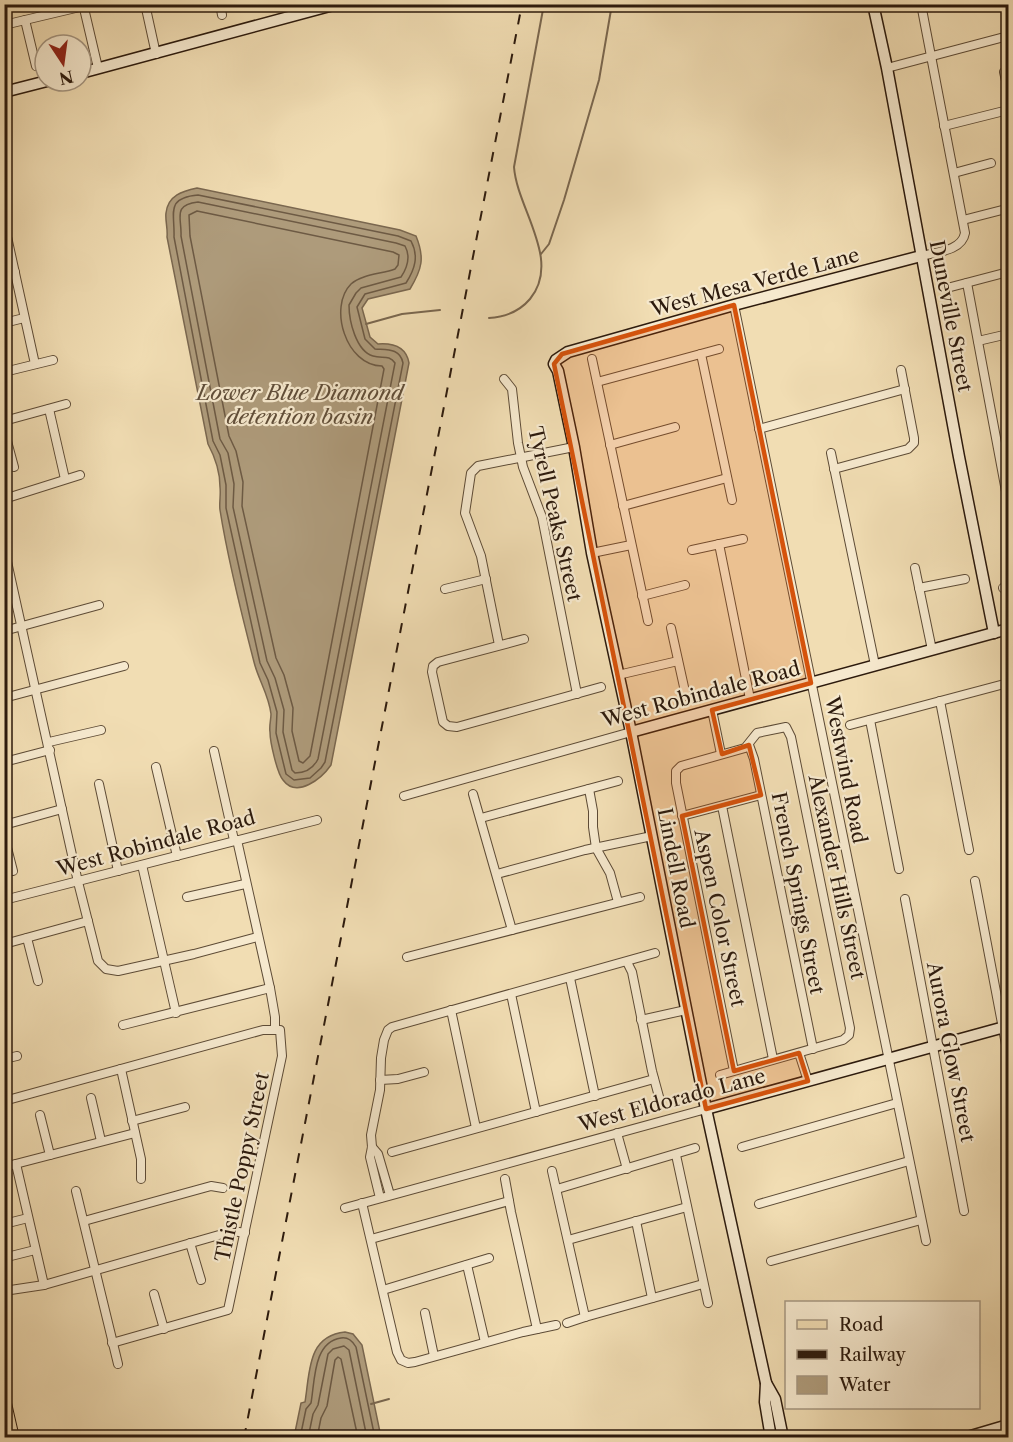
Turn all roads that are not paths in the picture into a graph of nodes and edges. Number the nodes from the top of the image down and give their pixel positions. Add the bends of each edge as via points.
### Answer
1 (145, 4) edge
2 (220, 4) edge
3 (873, 4) edge
4 (931, 4) edge
5 (83, 5) edge
6 (332, 5) edge
7 (921, 6) edge
8 (222, 15) dead end
9 (25, 20) junction
10 (4, 25) edge
11 (1008, 36) edge
12 (33, 53) edge
13 (156, 54) junction
14 (931, 56) junction
15 (98, 68) junction
16 (887, 68) junction
17 (93, 69) edge
18 (1004, 72) dead end
19 (33, 85) edge
20 (1008, 89) edge
21 (4, 92) edge
22 (1008, 110) edge
23 (945, 126) junction
24 (991, 163) dead end
25 (954, 173) junction
26 (1002, 210) dead end
27 (963, 220) junction
28 (5, 224) edge
29 (921, 256) junction
30 (15, 272) junction
31 (1008, 272) edge
32 (4, 274) edge
33 (967, 283) junction
34 (947, 288) dead end
35 (734, 305) junction
36 (24, 318) junction
37 (4, 323) edge
38 (1008, 334) edge
39 (978, 341) junction
40 (719, 349) dead end
41 (701, 354) junction
42 (592, 359) dead end
43 (53, 360) dead end
44 (556, 360) joint
45 (35, 364) junction
46 (901, 370) dead end
47 (4, 372) edge
48 (504, 379) dead end
49 (597, 382) junction
50 (905, 389) junction
51 (66, 404) dead end
52 (48, 409) junction
53 (4, 421) edge
54 (675, 428) dead end
55 (759, 429) junction
56 (4, 430) edge
57 (610, 445) junction
58 (574, 447) junction
59 (831, 453) dead end
60 (521, 457) junction
61 (14, 467) dead end
62 (834, 469) junction
63 (80, 475) dead end
64 (727, 478) junction
65 (65, 479) junction
66 (4, 499) edge
67 (732, 500) dead end
68 (1008, 502) edge
69 (623, 506) junction
70 (743, 539) dead end
71 (719, 544) junction
72 (631, 545) junction
73 (4, 548) edge
74 (692, 550) dead end
75 (592, 552) junction
76 (6, 565) edge
77 (915, 568) dead end
78 (486, 579) junction
79 (964, 579) dead end
80 (685, 585) dead end
81 (919, 588) junction
82 (445, 589) dead end
83 (642, 596) junction
84 (99, 605) dead end
85 (648, 621) dead end
86 (22, 627) junction
87 (672, 628) dead end
88 (1008, 629) edge
89 (4, 631) edge
90 (994, 633) junction
91 (524, 639) dead end
92 (500, 645) junction
93 (932, 650) junction
94 (678, 661) junction
95 (875, 665) junction
96 (124, 666) dead end
97 (618, 675) junction
98 (811, 683) junction
99 (1008, 683) edge
100 (601, 687) dead end
101 (36, 689) junction
102 (576, 694) junction
103 (686, 696) dead end
104 (4, 698) edge
105 (750, 699) junction
106 (940, 702) junction
107 (712, 710) junction
108 (870, 720) junction
109 (850, 725) dead end
110 (101, 729) dead end
111 (631, 732) junction
112 (749, 744) junction
113 (50, 746) junction
114 (214, 751) dead end
115 (722, 754) junction
116 (4, 762) edge
117 (156, 767) dead end
118 (618, 781) dead end
119 (99, 783) dead end
120 (589, 789) junction
121 (473, 795) dead end
122 (761, 795) junction
123 (404, 796) dead end
124 (722, 806) junction
125 (62, 809) junction
126 (682, 816) junction
127 (481, 818) junction
128 (317, 820) dead end
129 (4, 825) edge
130 (4, 836) edge
131 (652, 836) junction
132 (235, 840) junction
133 (596, 848) junction
134 (969, 850) dead end
135 (177, 856) junction
136 (142, 865) junction
137 (899, 869) dead end
138 (13, 871) dead end
139 (118, 872) junction
140 (497, 874) junction
141 (975, 880) dead end
142 (78, 882) junction
143 (246, 884) junction
144 (187, 897) dead end
145 (640, 897) dead end
146 (905, 899) dead end
147 (4, 900) edge
148 (618, 902) junction
149 (88, 921) junction
150 (512, 930) junction
151 (257, 937) junction
152 (27, 938) junction
153 (8, 944) dead end
154 (655, 953) dead end
155 (406, 957) dead end
156 (164, 960) junction
157 (627, 962) junction
158 (570, 978) junction
159 (38, 981) dead end
160 (270, 988) junction
161 (511, 994) junction
162 (451, 1010) junction
163 (686, 1010) junction
164 (176, 1013) junction
165 (642, 1020) junction
166 (123, 1025) dead end
167 (1006, 1027) edge
168 (277, 1030) junction
169 (933, 1047) junction
170 (813, 1049) junction
171 (799, 1053) junction
172 (1008, 1055) edge
173 (17, 1056) dead end
174 (4, 1059) edge
175 (773, 1059) junction
176 (888, 1059) junction
177 (121, 1069) junction
178 (735, 1071) junction
179 (424, 1072) dead end
180 (720, 1075) dead end
181 (654, 1079) junction
182 (381, 1080) junction
183 (808, 1081) junction
184 (595, 1096) junction
185 (91, 1098) dead end
186 (4, 1101) edge
187 (897, 1103) junction
188 (661, 1104) dead end
189 (185, 1107) dead end
190 (706, 1109) junction
191 (536, 1112) junction
192 (40, 1115) dead end
193 (132, 1121) junction
194 (476, 1128) junction
195 (135, 1133) junction
196 (617, 1133) junction
197 (101, 1141) junction
198 (372, 1147) junction
199 (742, 1147) dead end
200 (695, 1148) dead end
201 (392, 1152) dead end
202 (50, 1155) junction
203 (676, 1155) junction
204 (909, 1161) junction
205 (16, 1164) junction
206 (4, 1167) edge
207 (627, 1170) junction
208 (552, 1171) dead end
209 (141, 1179) dead end
210 (505, 1179) dead end
211 (223, 1188) dead end
212 (557, 1189) junction
213 (76, 1191) dead end
214 (390, 1195) junction
215 (380, 1198) junction
216 (509, 1200) junction
217 (363, 1203) junction
218 (759, 1204) dead end
219 (687, 1207) junction
220 (345, 1208) dead end
221 (964, 1211) dead end
222 (28, 1218) junction
223 (921, 1220) junction
224 (84, 1221) junction
225 (636, 1221) junction
226 (4, 1224) edge
227 (245, 1233) junction
228 (371, 1239) junction
229 (568, 1240) junction
230 (926, 1241) dead end
231 (190, 1243) junction
232 (35, 1250) junction
233 (7, 1257) dead end
234 (489, 1258) dead end
235 (771, 1261) dead end
236 (467, 1265) junction
237 (95, 1270) junction
238 (201, 1280) dead end
239 (704, 1284) junction
240 (44, 1286) junction
241 (4, 1290) edge
242 (382, 1290) junction
243 (154, 1294) dead end
244 (652, 1298) junction
245 (708, 1303) dead end
246 (425, 1313) dead end
247 (585, 1317) junction
248 (567, 1323) dead end
249 (556, 1325) dead end
250 (165, 1329) junction
251 (537, 1329) junction
252 (485, 1342) junction
253 (112, 1343) junction
254 (434, 1356) junction
255 (118, 1364) dead end
256 (766, 1383) junction
257 (4, 1399) edge
258 (1008, 1425) edge
259 (13, 1437) edge
260 (771, 1437) edge
261 (783, 1437) edge
262 (966, 1437) edge

1 - 13 street
2 - 8 street
3 - 16 street, Duneville Street
4 - 7 street
5 - 9 street
5 - 15 street
6 - 13 street
7 - 14 street
9 - 10 street
9 - 12 street
11 - 14 street
13 - 15 street
14 - 16 street
14 - 23 street
15 - 17 street
16 - 29 street, Duneville Street
18 - 20 street
19 - 21 street
22 - 23 street
23 - 25 street
24 - 25 street
25 - 27 street
26 - 27 street
27 - 29 street, West Mesa Verde Lane via 963,241
28 - 30 street
29 - 35 street, West Mesa Verde Lane
29 - 90 street, Duneville Street
30 - 32 street
30 - 36 street
31 - 33 street
33 - 34 street
33 - 39 street
35 - 44 street, West Mesa Verde Lane via 568,352
35 - 55 street, Westwind Road
36 - 37 street
36 - 45 street
38 - 39 street
39 - 68 street
40 - 41 street
41 - 49 street
41 - 64 street
42 - 49 street
43 - 45 street
44 - 58 street, Lindell Road
45 - 47 street
46 - 50 street
48 - 60 street, Tyrell Peaks Street via 512,389
49 - 57 street
50 - 55 street
50 - 62 street via 914,443 908,449
51 - 52 street
52 - 53 street
52 - 65 street
54 - 57 street
55 - 98 street, Westwind Road
56 - 61 street
57 - 69 street
58 - 60 street
58 - 75 street, Lindell Road
59 - 62 street
60 - 78 street via 478,466 471,473 465,513
60 - 102 street, Tyrell Peaks Street via 542,517
62 - 95 street
63 - 65 street
64 - 67 street
64 - 69 street
65 - 66 street
69 - 72 street
70 - 71 street
71 - 74 street
71 - 105 street
72 - 75 street
72 - 83 street
73 - 76 street
75 - 97 street, Lindell Road
76 - 86 street
77 - 81 street
78 - 82 street
78 - 92 street
79 - 81 street
80 - 83 street
81 - 93 street
83 - 85 street
84 - 86 street
86 - 89 street
86 - 101 street
87 - 94 street
88 - 90 street, West Robindale Road
90 - 93 street, West Robindale Road
91 - 92 street
92 - 102 street via 434,666 443,722 448,726 457,727
93 - 95 street, West Robindale Road
94 - 97 street
94 - 103 street
95 - 98 street, West Robindale Road
96 - 101 street
97 - 111 street, Lindell Road
98 - 105 street, West Robindale Road
98 - 176 street, Westwind Road
99 - 106 street
100 - 102 street
101 - 104 street
101 - 113 street
105 - 107 street, West Robindale Road
106 - 108 street
106 - 134 street
107 - 111 street, West Robindale Road
107 - 115 street
108 - 109 street
108 - 137 street
110 - 113 street
111 - 123 street, West Robindale Road
111 - 131 street, Lindell Road
112 - 115 street
112 - 122 street, French Springs Street
112 - 170 street, Alexander Hills Street via 757,733 786,727 823,886 850,1028 843,1040
113 - 116 street
113 - 125 street
114 - 132 street, Thistle Poppy Street
115 - 126 street, Aspen Color Street via 681,765 676,771
117 - 135 street
118 - 120 street
119 - 139 street
120 - 127 street
120 - 133 street
121 - 127 street
122 - 124 street
122 - 170 street, French Springs Street
124 - 126 street
124 - 175 street
125 - 129 street
125 - 142 street
126 - 178 street, Aspen Color Street
127 - 140 street
128 - 132 street, West Robindale Road
130 - 138 street
131 - 133 street
131 - 163 street, Lindell Road
132 - 135 street, West Robindale Road
132 - 143 street, Thistle Poppy Street
133 - 140 street
133 - 148 street via 610,873
135 - 136 street, West Robindale Road
136 - 139 street, West Robindale Road
136 - 156 street
139 - 142 street, West Robindale Road
140 - 150 street
141 - 167 street
142 - 147 street, West Robindale Road
142 - 149 street
143 - 144 street
143 - 151 street, Thistle Poppy Street
145 - 148 street
146 - 169 street, Aurora Glow Street
148 - 150 street
149 - 152 street
149 - 156 street via 98,961 106,969 118,971
150 - 155 street
151 - 156 street
151 - 160 street, Thistle Poppy Street
152 - 153 street
152 - 159 street
154 - 157 street
156 - 164 street
157 - 158 street
157 - 165 street
158 - 161 street
158 - 184 street
160 - 164 street
160 - 168 street, Thistle Poppy Street
161 - 162 street
161 - 191 street
162 - 182 street via 388,1030 381,1058
162 - 194 street
163 - 165 street
163 - 190 street, Lindell Road
164 - 166 street
165 - 181 street
167 - 169 street, West Eldorado Lane
167 - 172 street
168 - 177 street via 263,1030
168 - 227 street, Thistle Poppy Street via 282,1056
169 - 176 street, West Eldorado Lane
169 - 221 street, Aurora Glow Street
170 - 171 street
171 - 175 street
171 - 183 street
173 - 174 street
175 - 178 street
176 - 183 street, West Eldorado Lane
176 - 187 street, Westwind Road
177 - 186 street
177 - 193 street
178 - 180 street
179 - 182 street
181 - 184 street
181 - 188 street
182 - 198 street
183 - 190 street, West Eldorado Lane
184 - 191 street
185 - 197 street
187 - 199 street
187 - 204 street, Westwind Road
189 - 193 street
190 - 196 street, West Eldorado Lane
190 - 256 street, Lindell Road
191 - 194 street
192 - 202 street
193 - 195 street
194 - 201 street
195 - 197 street
195 - 209 street
196 - 207 street
196 - 214 street, West Eldorado Lane
197 - 202 street
198 - 214 street via 378,1154
198 - 215 street via 370,1157
200 - 203 street
202 - 205 street
203 - 207 street
203 - 219 street
204 - 218 street
204 - 223 street, Westwind Road
205 - 206 street
205 - 222 street
207 - 212 street
208 - 212 street
210 - 216 street
211 - 224 street via 211,1186
212 - 229 street
213 - 224 street
214 - 215 street, West Eldorado Lane
215 - 217 street, West Eldorado Lane
216 - 228 street
216 - 251 street
217 - 220 street, West Eldorado Lane
217 - 228 street
219 - 225 street
219 - 239 street
222 - 226 street
222 - 232 street
223 - 230 street, Westwind Road
223 - 235 street
224 - 237 street
225 - 229 street
225 - 244 street
227 - 231 street via 233,1231
227 - 250 street, Thistle Poppy Street via 228,1310
228 - 242 street
229 - 247 street
231 - 237 street
231 - 238 street
232 - 233 street
232 - 240 street
234 - 236 street
236 - 242 street
236 - 252 street
237 - 240 street
237 - 253 street
239 - 244 street
239 - 245 street
240 - 241 street
242 - 254 street via 401,1360 408,1363
243 - 250 street
244 - 247 street
246 - 254 street
247 - 248 street
249 - 251 street
250 - 253 street
251 - 252 street
252 - 254 street
253 - 255 street
256 - 260 street, Lindell Road
256 - 261 street, Lindell Road via 775,1399
257 - 259 main road
258 - 262 street

